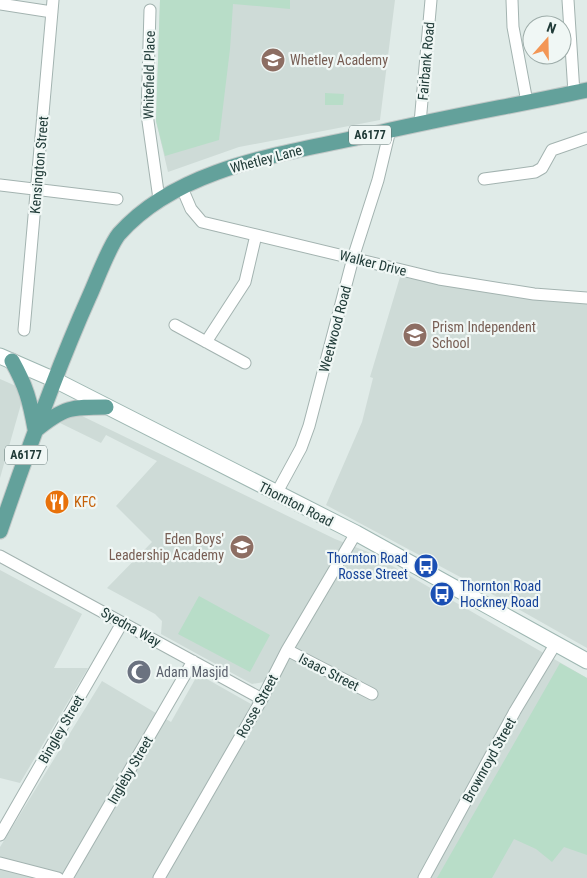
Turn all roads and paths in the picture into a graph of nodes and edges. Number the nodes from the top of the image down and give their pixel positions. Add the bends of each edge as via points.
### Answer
1 (431, 0) edge
2 (512, 0) edge
3 (568, 0) edge
4 (0, 4) edge
5 (53, 6) edge
6 (150, 10) dead end
7 (581, 91) edge
8 (527, 102) junction
9 (420, 123) junction
10 (390, 130) junction
11 (587, 138) edge
12 (484, 179) dead end
13 (0, 185) edge
14 (182, 188) junction
15 (37, 190) junction
16 (117, 199) dead end
17 (159, 199) junction
18 (256, 235) junction
19 (353, 258) junction
20 (587, 298) edge
21 (175, 325) dead end
22 (24, 330) dead end
23 (206, 342) junction
24 (6, 358) edge
25 (245, 363) dead end
26 (55, 380) junction
27 (106, 407) junction
28 (35, 430) junction
29 (276, 494) junction
30 (0, 531) edge
31 (356, 534) junction
32 (0, 556) edge
33 (122, 623) junction
34 (556, 643) junction
35 (287, 650) junction
36 (193, 661) junction
37 (587, 661) edge
38 (372, 694) dead end
39 (262, 699) junction
40 (0, 835) edge
41 (0, 863) edge
42 (58, 878) edge
43 (67, 878) edge
44 (159, 878) edge
45 (424, 878) edge

1 - 9 street, Fairbank Road
2 - 8 street via 513,27
3 - 7 street
4 - 5 street
5 - 15 street, Kensington Street
6 - 17 street, Whitefield Place via 147,114
7 - 8 main road, Whetley Lane / A6177
8 - 9 main road, Whetley Lane / A6177
9 - 10 main road, Whetley Lane / A6177
10 - 14 main road, Whetley Lane / A6177 via 283,152 216,173
10 - 19 street, Weetwood Road
11 - 12 street via 552,150 542,168 535,172
13 - 15 street
14 - 17 main road, Whetley Lane / A6177
14 - 18 street, Walker Drive via 191,210 202,222
15 - 16 street
15 - 22 street, Kensington Street
17 - 26 main road, Whetley Lane / A6177 via 118,236
18 - 19 street, Walker Drive
18 - 23 street via 245,282
19 - 20 street, Walker Drive via 439,279 534,294
19 - 29 street, Weetwood Road via 309,426
21 - 23 street
23 - 25 street
24 - 26 main road, Thornton Road
24 - 28 main road via 23,381
26 - 27 main road, Thornton Road
26 - 28 main road, A6177
27 - 28 main road via 65,410
27 - 29 main road, Thornton Road
28 - 30 main road, A6177
29 - 31 main road, Thornton Road
31 - 34 main road, Thornton Road
31 - 35 street, Rosse Street
32 - 33 street, Syedna Way
33 - 36 street, Syedna Way
33 - 40 street, Bingley Street
34 - 37 main road, Thornton Road
34 - 45 street, Brownroyd Street
35 - 38 street, Isaac Street
35 - 39 street, Rosse Street
36 - 39 street, Syedna Way
36 - 43 street, Ingleby Street
39 - 44 street, Rosse Street
41 - 42 street

